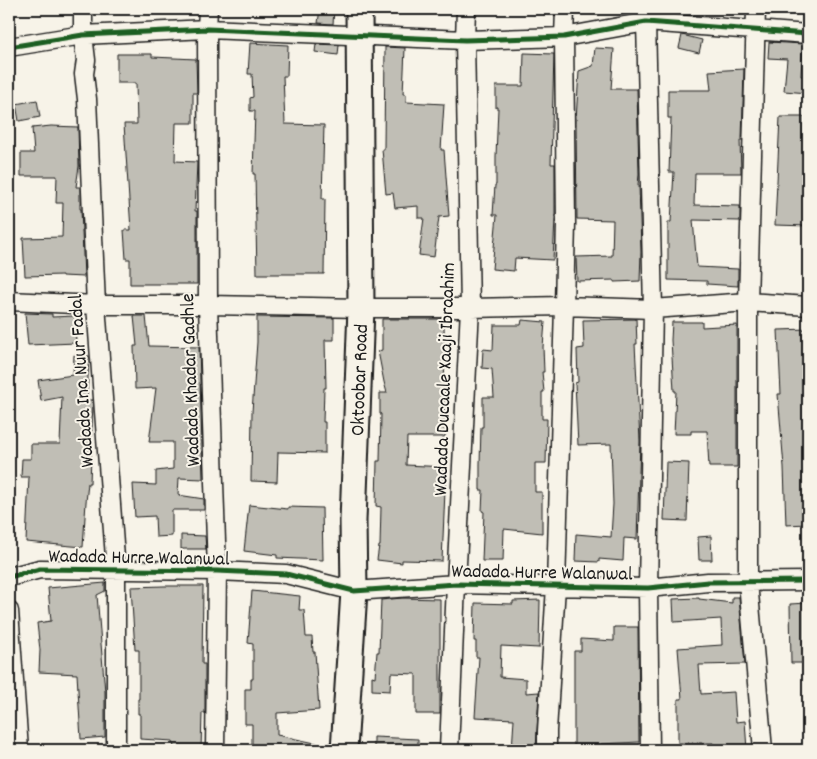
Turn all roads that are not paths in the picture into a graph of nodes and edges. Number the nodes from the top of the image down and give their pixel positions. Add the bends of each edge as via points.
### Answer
1 (83, 9) edge
2 (208, 9) edge
3 (359, 9) edge
4 (466, 9) edge
5 (565, 9) edge
6 (756, 9) edge
7 (647, 16) edge
8 (207, 29) junction
9 (756, 30) junction
10 (808, 34) edge
11 (82, 35) junction
12 (359, 35) junction
13 (564, 37) junction
14 (465, 40) junction
15 (9, 47) edge
16 (9, 301) edge
17 (748, 302) junction
18 (96, 305) junction
19 (208, 305) junction
20 (564, 306) junction
21 (808, 306) edge
22 (361, 308) junction
23 (470, 308) junction
24 (653, 309) junction
25 (116, 571) junction
26 (217, 571) junction
27 (9, 578) edge
28 (808, 581) edge
29 (748, 582) junction
30 (456, 584) junction
31 (556, 586) junction
32 (648, 588) junction
33 (354, 591) junction
34 (9, 611) edge
35 (19, 750) edge
36 (116, 750) edge
37 (215, 750) edge
38 (344, 750) edge
39 (449, 750) edge
40 (547, 750) edge
41 (650, 750) edge
42 (763, 750) edge

1 - 11 street, Wadada Ina Nuur Fadal
2 - 8 street, Wadada Khadar Gadhle
3 - 12 street, Oktoobar Road
4 - 14 street, Wadada Ducaale Xaaji Ibraahim
5 - 13 street
6 - 9 street
7 - 9 street
7 - 13 street
7 - 24 street
8 - 11 street
8 - 12 street
8 - 19 street, Wadada Khadar Gadhle
9 - 10 street
9 - 17 street
11 - 15 street
11 - 18 street, Wadada Ina Nuur Fadal via 86,60 84,74
12 - 14 street
12 - 22 street, Oktoobar Road
13 - 14 street
13 - 20 street
14 - 23 street, Wadada Ducaale Xaaji Ibraahim
16 - 18 street
17 - 21 street
17 - 24 street
17 - 29 street
18 - 19 street
18 - 25 street, Wadada Ina Nuur Fadal
19 - 22 street
19 - 26 street, Wadada Khadar Gadhle
20 - 23 street
20 - 24 street
20 - 31 street
22 - 23 street
22 - 33 street, Oktoobar Road via 353,521
23 - 30 street, Wadada Ducaale Xaaji Ibraahim
24 - 32 street
25 - 26 street, Wadada Hurre Walanwal
25 - 27 street, Wadada Hurre Walanwal via 40,570
25 - 36 street, Wadada Ina Nuur Fadal
26 - 33 street, Wadada Hurre Walanwal via 286,574
26 - 37 street, Wadada Khadar Gadhle
28 - 29 street, Wadada Hurre Walanwal
29 - 32 street, Wadada Hurre Walanwal
29 - 42 street
30 - 31 street, Wadada Hurre Walanwal
30 - 33 street, Wadada Hurre Walanwal
30 - 39 street, Wadada Ducaale Xaaji Ibraahim
31 - 32 street, Wadada Hurre Walanwal
31 - 40 street
32 - 41 street
33 - 38 street, Oktoobar Road
34 - 35 street

